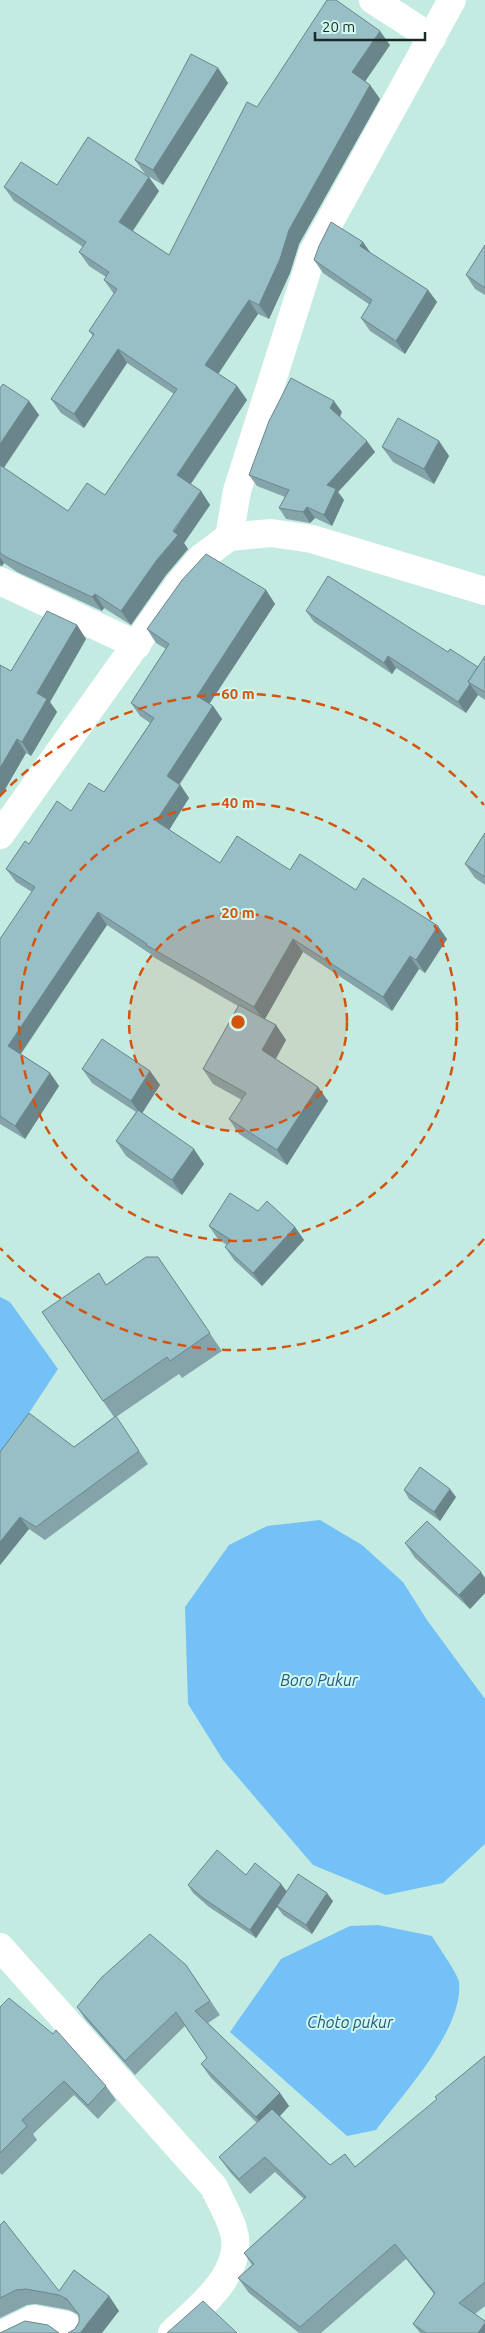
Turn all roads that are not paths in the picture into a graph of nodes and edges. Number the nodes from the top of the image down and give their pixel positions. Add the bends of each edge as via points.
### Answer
1 (373, 0) edge
2 (452, 0) edge
3 (432, 38) junction
4 (229, 537) junction
5 (0, 581) edge
6 (485, 590) edge
7 (137, 645) junction
8 (0, 835) edge
9 (0, 1947) edge
10 (5, 2333) edge
11 (74, 2333) edge
12 (172, 2333) edge

1 - 3 street
2 - 3 street
3 - 4 street via 313,252 237,491
4 - 6 street via 271,533 312,539
4 - 7 street via 201,558
5 - 7 street
7 - 8 street
9 - 12 street via 214,2187 234,2231 234,2257 221,2286
10 - 11 street via 33,2319 66,2325

